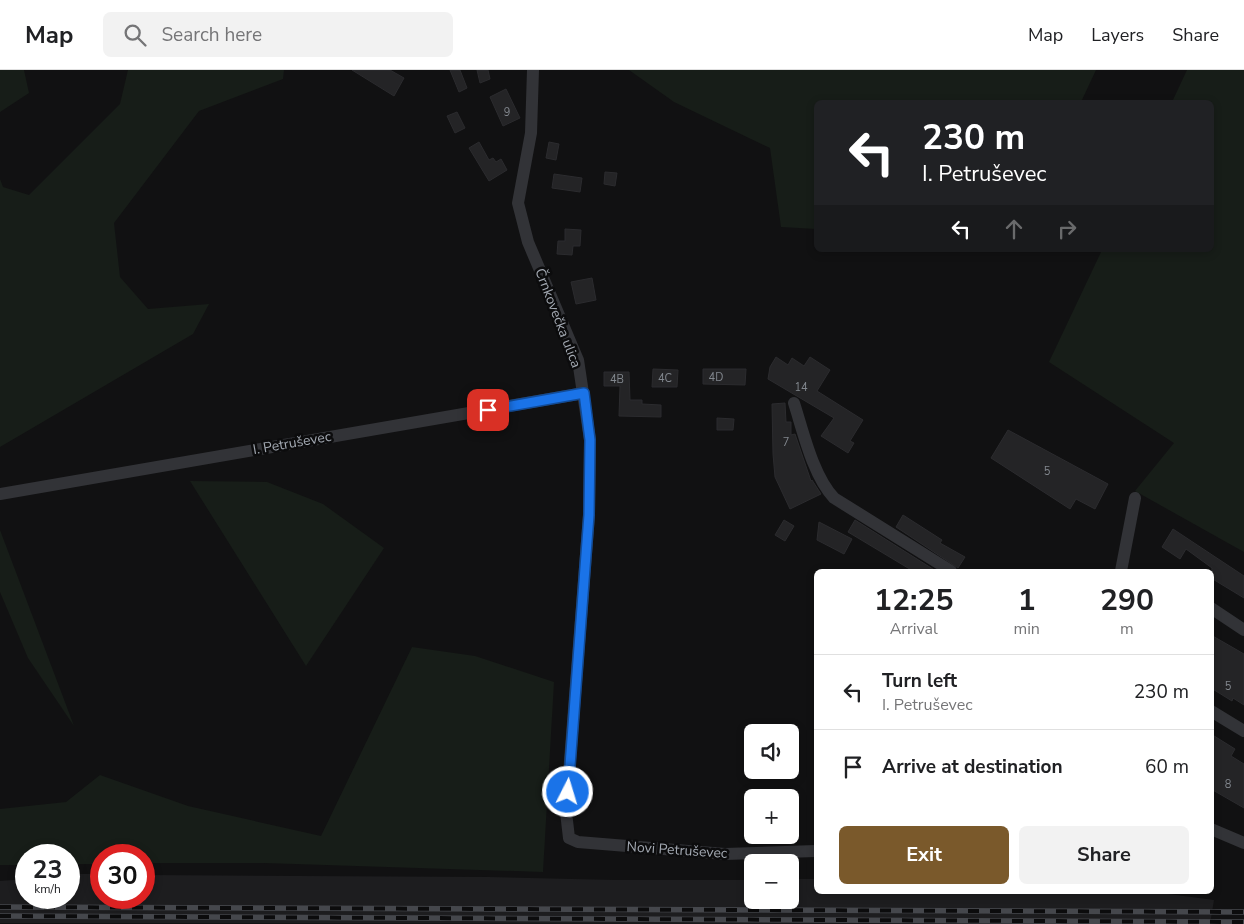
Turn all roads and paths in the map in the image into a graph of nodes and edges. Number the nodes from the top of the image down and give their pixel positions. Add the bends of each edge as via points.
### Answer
1 (533, 70) edge
2 (584, 393) junction
3 (794, 402) dead end
4 (0, 494) edge
5 (1135, 498) dead end
6 (949, 569) edge
7 (1121, 569) edge
8 (1214, 610) edge
9 (1244, 630) edge
10 (1214, 712) edge
11 (1244, 731) edge
12 (1214, 830) edge
13 (569, 838) joint
14 (1244, 842) edge
15 (814, 851) edge

1 - 2 street, Črnkovečka ulica via 531,134 518,203 528,242 578,360
2 - 4 street, I. Petruševec
2 - 13 street, Črnkovečka ulica via 590,440 589,515 566,812
3 - 6 street via 827,491
5 - 7 street
8 - 9 street
10 - 11 street
12 - 14 street
13 - 15 street, Novi Petruševec via 578,842 725,854

